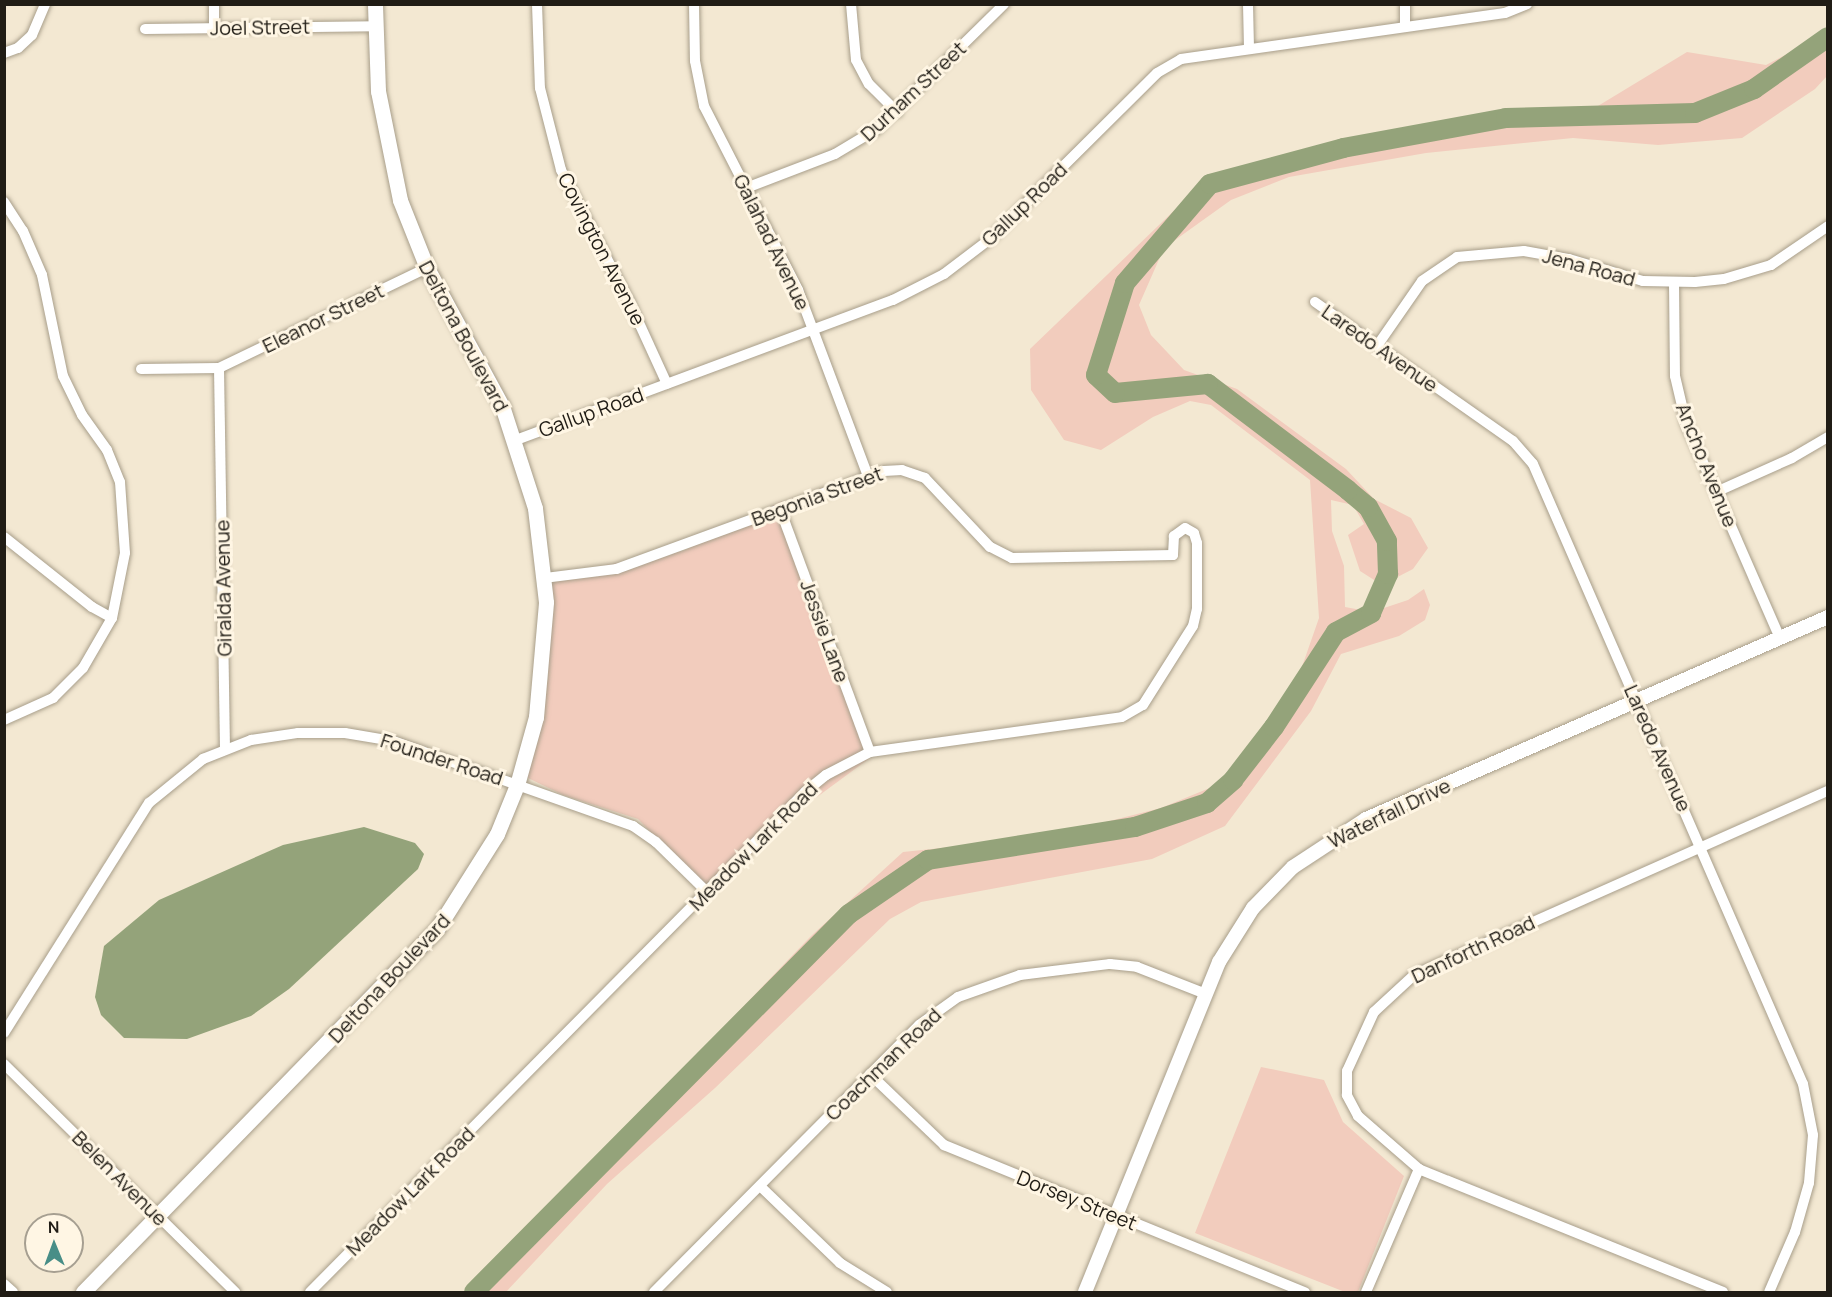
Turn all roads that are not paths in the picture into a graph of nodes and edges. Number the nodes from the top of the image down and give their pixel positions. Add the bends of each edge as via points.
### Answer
1 (45, 4) edge
2 (214, 4) edge
3 (375, 4) edge
4 (537, 4) edge
5 (694, 4) edge
6 (851, 4) edge
7 (1004, 4) edge
8 (1248, 4) edge
9 (1405, 4) edge
10 (1527, 4) edge
11 (376, 26) junction
12 (1405, 27) junction
13 (214, 28) junction
14 (144, 29) dead end
15 (1249, 48) junction
16 (4, 53) edge
17 (897, 112) junction
18 (746, 188) junction
19 (4, 202) edge
20 (1827, 226) edge
21 (427, 268) junction
22 (1674, 283) junction
23 (1315, 303) dead end
24 (814, 329) junction
25 (1377, 346) junction
26 (219, 368) junction
27 (141, 369) dead end
28 (667, 384) junction
29 (1827, 437) edge
30 (516, 440) junction
31 (868, 476) junction
32 (1716, 492) junction
33 (780, 509) junction
34 (1185, 528) joint
35 (4, 537) edge
36 (545, 578) junction
37 (1827, 617) edge
38 (112, 618) junction
39 (1780, 638) junction
40 (1637, 701) junction
41 (4, 720) edge
42 (225, 748) junction
43 (870, 752) junction
44 (517, 785) junction
45 (1827, 791) edge
46 (1701, 846) junction
47 (706, 891) junction
48 (1206, 994) junction
49 (4, 1033) edge
50 (4, 1064) edge
51 (870, 1074) junction
52 (1419, 1169) junction
53 (760, 1186) junction
54 (158, 1216) junction
55 (1116, 1216) junction
56 (4, 1284) edge
57 (13, 1293) edge
58 (83, 1293) edge
59 (235, 1293) edge
60 (310, 1293) edge
61 (654, 1293) edge
62 (887, 1293) edge
63 (1085, 1293) edge
64 (1305, 1293) edge
65 (1366, 1293) edge
66 (1723, 1293) edge
67 (1769, 1293) edge

1 - 16 street via 32,35 18,48
2 - 13 street
3 - 11 main road, Deltona Boulevard
4 - 28 street, Covington Avenue via 540,88 561,170
5 - 18 street, Galahad Avenue via 695,61 704,106
6 - 17 street via 856,60 869,84
7 - 17 street, Durham Street
8 - 15 street
9 - 12 street
10 - 12 street, Gallup Road via 1505,13
11 - 13 street, Joel Street
11 - 21 main road, Deltona Boulevard via 378,91 390,165
12 - 15 street, Gallup Road
13 - 14 street, Joel Street
15 - 24 street, Gallup Road via 1192,56 1167,66 969,256 892,300
17 - 18 street, Durham Street via 835,154
18 - 24 street, Galahad Avenue
19 - 38 street via 23,231 42,275 63,376 82,415 107,450 120,482 125,553 120,595
20 - 22 street, Jena Road via 1792,253 1763,267 1725,279
21 - 26 street, Eleanor Street
21 - 30 main road, Deltona Boulevard via 485,370
22 - 25 street, Jena Road via 1622,276 1548,254 1469,254 1446,262 1428,276
22 - 32 street, Ancho Avenue via 1679,399
23 - 25 street, Laredo Avenue
24 - 28 street, Gallup Road
24 - 31 street, Galahad Avenue
25 - 40 street, Laredo Avenue via 1524,451
26 - 27 street, Eleanor Street
26 - 42 street, Giralda Avenue
28 - 30 street, Gallup Road
29 - 32 street via 1792,458
30 - 36 main road, Deltona Boulevard via 535,508
31 - 33 street, Begonia Street
31 - 34 street, Begonia Street via 893,469 925,478 990,547 1012,558 1173,555 1174,536
32 - 39 street, Ancho Avenue
33 - 36 street, Begonia Street via 616,569
33 - 43 street, Jessie Lane
34 - 43 street, Meadow Lark Road via 1194,533 1197,543 1197,609 1193,626 1143,705 1122,717
35 - 38 street via 92,608
36 - 44 main road, Deltona Boulevard via 542,677
37 - 39 street, Waterfall Drive
38 - 41 street via 83,668 52,698
39 - 40 street, Waterfall Drive
40 - 46 street, Laredo Avenue
40 - 48 street, Waterfall Drive via 1366,819 1314,850 1253,909 1229,945
42 - 44 street, Founder Road via 275,735 369,735
42 - 49 street, Founder Road via 183,772 142,811
43 - 47 street, Meadow Lark Road via 826,775 805,792
44 - 47 street, Founder Road via 633,826 656,842
44 - 54 main road, Deltona Boulevard via 478,869 437,929
45 - 46 street, Danforth Road
46 - 52 street, Danforth Road via 1429,966 1386,998 1363,1030 1349,1064 1347,1095 1358,1116
46 - 67 street, Laredo Avenue via 1794,1061 1813,1135 1809,1183 1795,1232
47 - 60 street, Meadow Lark Road
48 - 51 street, Coachman Road via 1126,964 1005,979 977,988 937,1010
48 - 55 street, Waterfall Drive
50 - 54 street, Belen Avenue
51 - 53 street, Coachman Road
51 - 55 street, Dorsey Street via 944,1145
52 - 65 street
52 - 66 street, Danforth Road
53 - 61 street, Coachman Road
53 - 62 street via 840,1263
54 - 58 main road, Deltona Boulevard
54 - 59 street, Belen Avenue
55 - 63 street, Waterfall Drive
55 - 64 street, Dorsey Street
56 - 57 street

